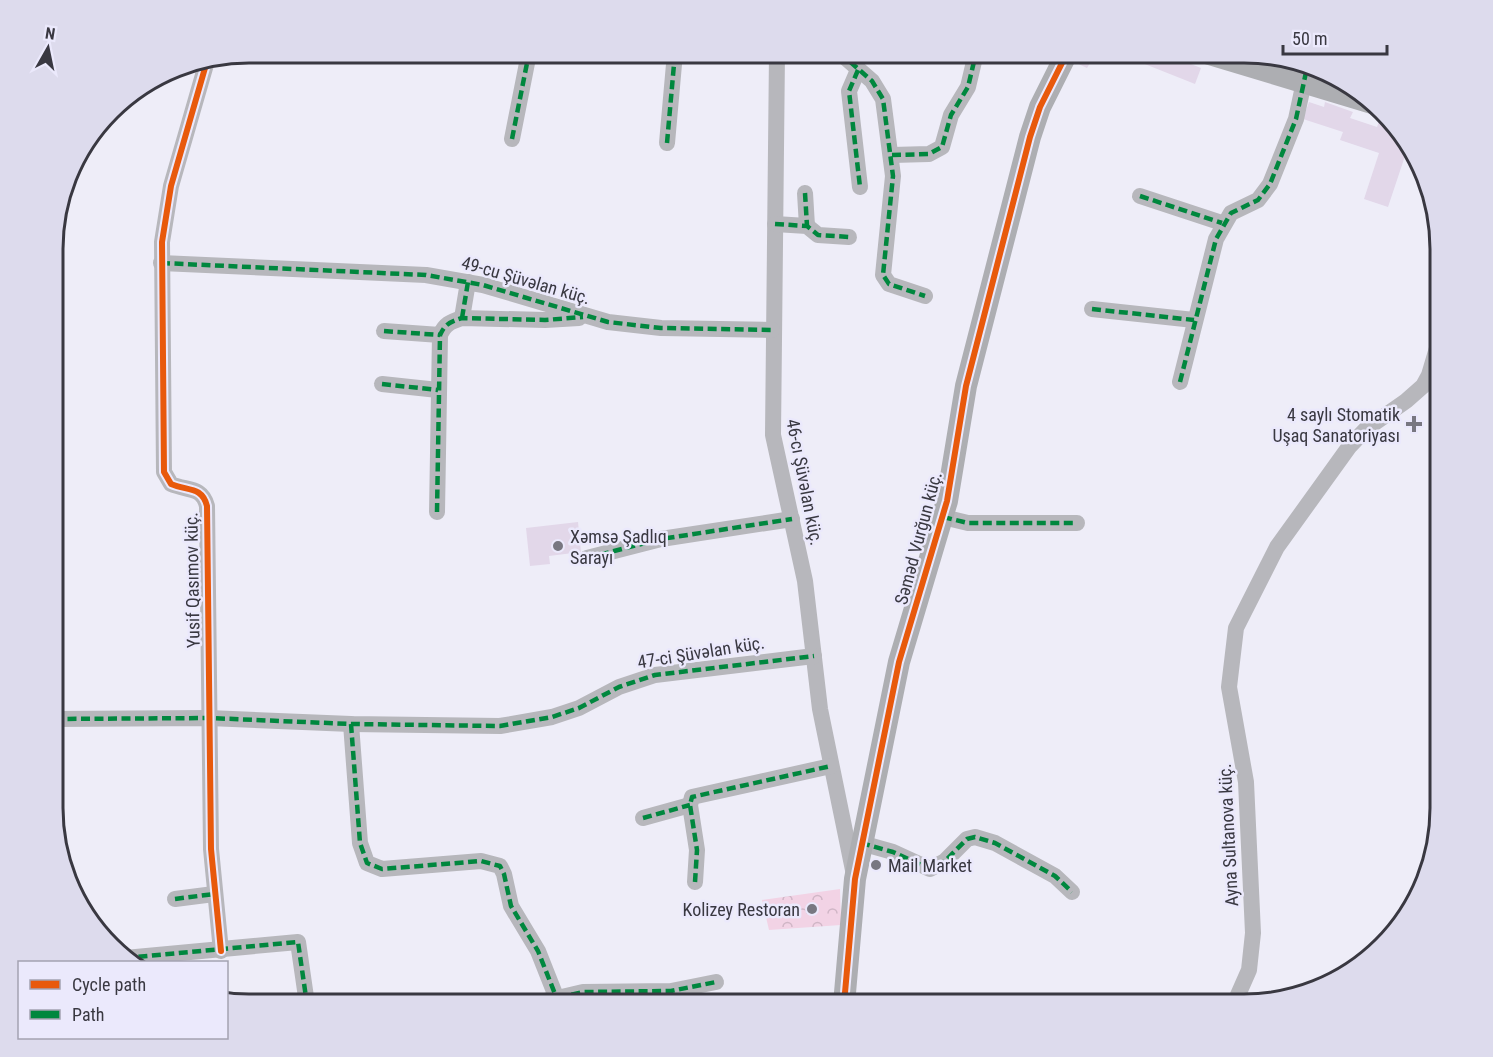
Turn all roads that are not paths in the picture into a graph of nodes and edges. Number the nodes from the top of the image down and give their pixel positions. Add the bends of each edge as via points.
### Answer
1 (527, 63) edge
2 (674, 63) edge
3 (777, 63) edge
4 (851, 63) edge
5 (974, 63) edge
6 (1062, 63) edge
7 (1259, 64) edge
8 (205, 68) edge
9 (858, 70) junction
10 (1293, 70) edge
11 (1307, 74) edge
12 (512, 139) dead end
13 (667, 143) dead end
14 (892, 155) junction
15 (860, 187) dead end
16 (805, 193) dead end
17 (1140, 196) dead end
18 (1222, 223) junction
19 (775, 224) junction
20 (807, 226) junction
21 (849, 237) dead end
22 (161, 263) junction
23 (468, 282) junction
24 (925, 296) dead end
25 (1092, 309) dead end
26 (587, 317) junction
27 (462, 318) junction
28 (1194, 320) junction
29 (772, 330) junction
30 (384, 331) dead end
31 (440, 335) junction
32 (1430, 375) edge
33 (1180, 382) dead end
34 (382, 384) dead end
35 (438, 390) junction
36 (437, 512) dead end
37 (943, 517) junction
38 (792, 519) junction
39 (1077, 523) dead end
40 (587, 558) dead end
41 (814, 656) junction
42 (209, 718) junction
43 (63, 719) edge
44 (351, 724) junction
45 (831, 766) junction
46 (690, 806) junction
47 (840, 815) junction
48 (866, 816) junction
49 (643, 818) dead end
50 (861, 843) junction
51 (855, 879) junction
52 (694, 882) dead end
53 (1072, 892) dead end
54 (214, 894) junction
55 (175, 899) dead end
56 (220, 951) junction
57 (138, 957) edge
58 (716, 982) dead end
59 (306, 994) edge
60 (555, 994) edge
61 (577, 994) edge
62 (845, 994) edge
63 (1239, 994) edge

1 - 12 street
2 - 13 street
3 - 19 street, 46-cı Şüvəlan küç.
4 - 9 street
5 - 14 street via 968,87 954,108 942,147 929,154
6 - 37 street, Səməd Vurğun küç. via 1030,137 966,386
7 - 10 street
8 - 22 street, Yusif Qasımov küç. via 171,186
9 - 14 street via 879,88
9 - 15 street via 849,91
11 - 18 street via 1296,119 1264,194 1231,213
14 - 24 street via 893,193 883,275 889,284
16 - 20 street
17 - 18 street
18 - 28 street
19 - 20 street
19 - 29 street, 46-cı Şüvəlan küç.
20 - 21 street via 818,235
22 - 23 street, 49-cu Şüvəlan küç. via 426,275
22 - 42 street, Yusif Qasımov küç. via 164,472 171,484 199,491 207,506
23 - 26 street, 49-cu Şüvəlan küç.
23 - 27 street
25 - 28 street
26 - 27 street
26 - 29 street, 49-cu Şüvəlan küç. via 637,326
27 - 31 street via 450,322
28 - 33 street
29 - 38 street, 46-cı Şüvəlan küç. via 772,435
30 - 31 street
31 - 35 street
32 - 63 street, Ayna Sultanova küç. via 1423,386 1358,436 1290,527 1236,628 1229,687 1246,782 1253,933 1249,970
34 - 35 street
35 - 36 street
37 - 39 street via 968,523
37 - 48 street, Səməd Vurğun küç. via 899,662
38 - 40 street via 661,539
38 - 41 street, 46-cı Şüvəlan küç. via 808,598
41 - 44 street, 47-ci Şüvəlan küç. via 655,675 619,687 579,708 523,723 483,727
41 - 45 street, 46-cı Şüvəlan küç.
42 - 43 street, 47-ci Şüvəlan küç.
42 - 44 street, 47-ci Şüvəlan küç.
42 - 54 street, Yusif Qasımov küç.
44 - 60 street via 360,843 367,864 382,869 481,861 500,866 511,906 538,951
45 - 46 street via 696,795
45 - 47 street, 46-cı Şüvəlan küç.
46 - 49 street
46 - 52 street via 697,850
47 - 48 street
47 - 51 street, 46-cı Şüvəlan küç.
48 - 50 street, Səməd Vurğun küç.
50 - 51 street, Səməd Vurğun küç.
50 - 53 street via 930,869 945,861 967,839 985,838 1055,876
51 - 62 street, Səməd Vurğun küç.
54 - 55 street
54 - 56 street, Yusif Qasımov küç.
56 - 57 street
56 - 59 street via 298,942
58 - 61 street via 671,991

